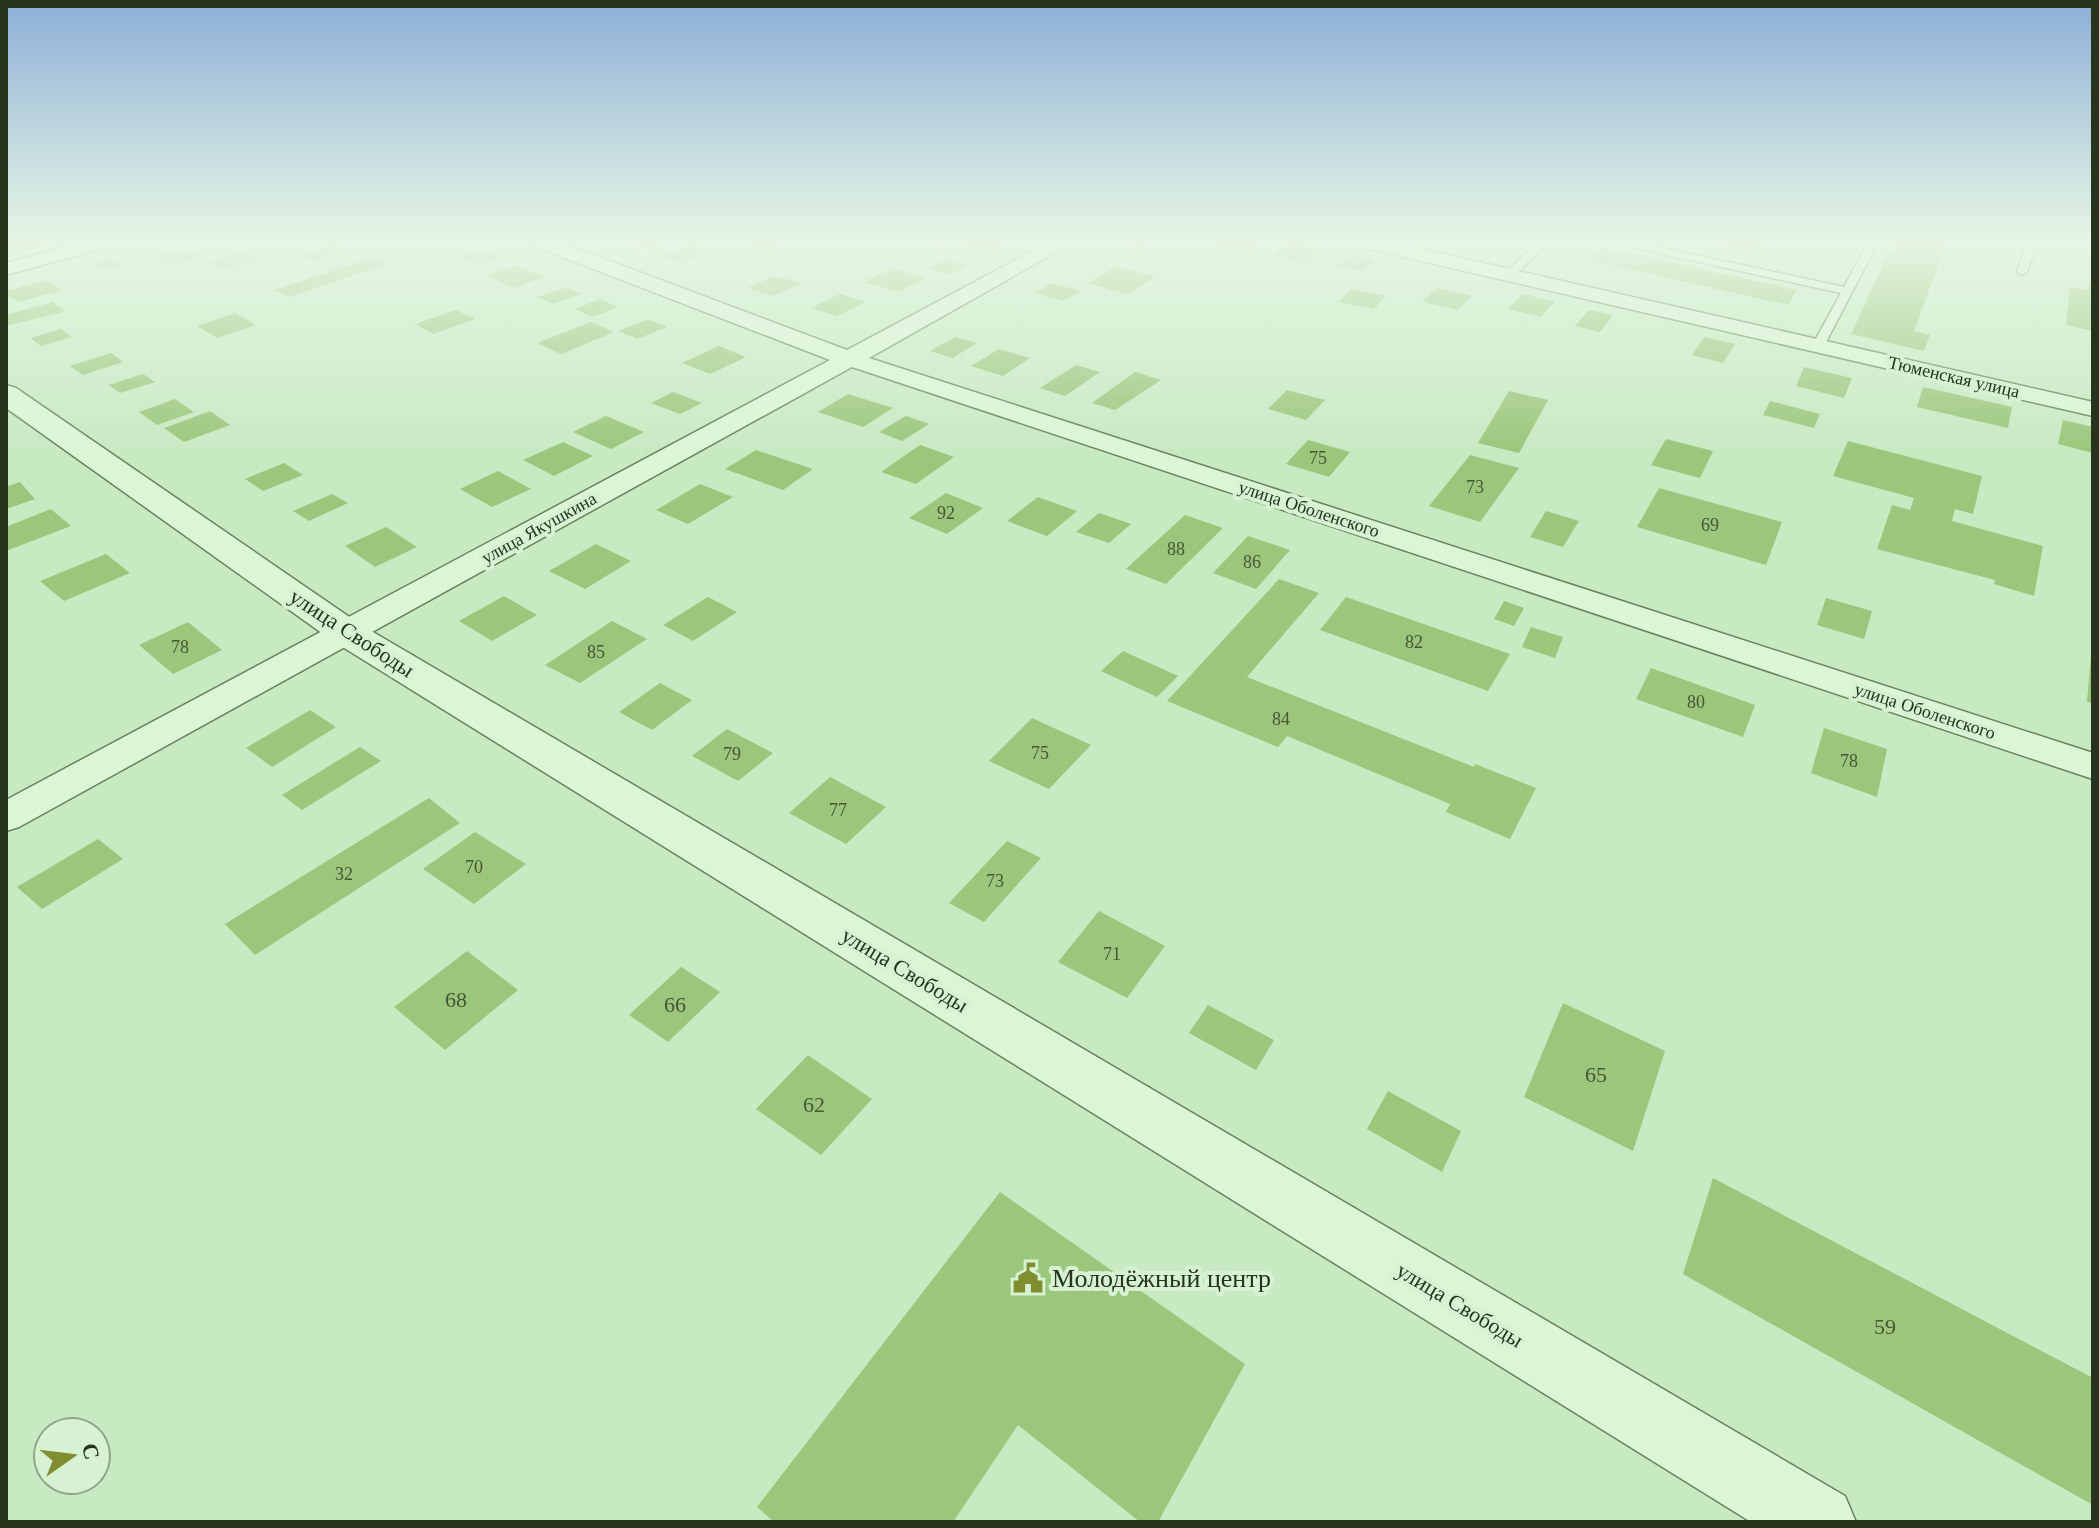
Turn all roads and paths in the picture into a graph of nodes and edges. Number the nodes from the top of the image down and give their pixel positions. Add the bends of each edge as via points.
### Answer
1 (718, 309) edge
2 (941, 309) edge
3 (1658, 309) edge
4 (1838, 309) edge
5 (1818, 346) junction
6 (849, 359) junction
7 (6, 394) edge
8 (2093, 409) edge
9 (347, 633) junction
10 (2093, 766) edge
11 (6, 817) edge
12 (1819, 1522) edge

1 - 6 street, улица Оболенского
2 - 6 street, улица Якушкина
3 - 5 street, Тюменская улица
4 - 5 lane
5 - 8 street, Тюменская улица
6 - 9 street, улица Якушкина
6 - 10 street, улица Оболенского
7 - 9 street, улица Свободы
9 - 11 street, улица Якушкина
9 - 12 street, улица Свободы

